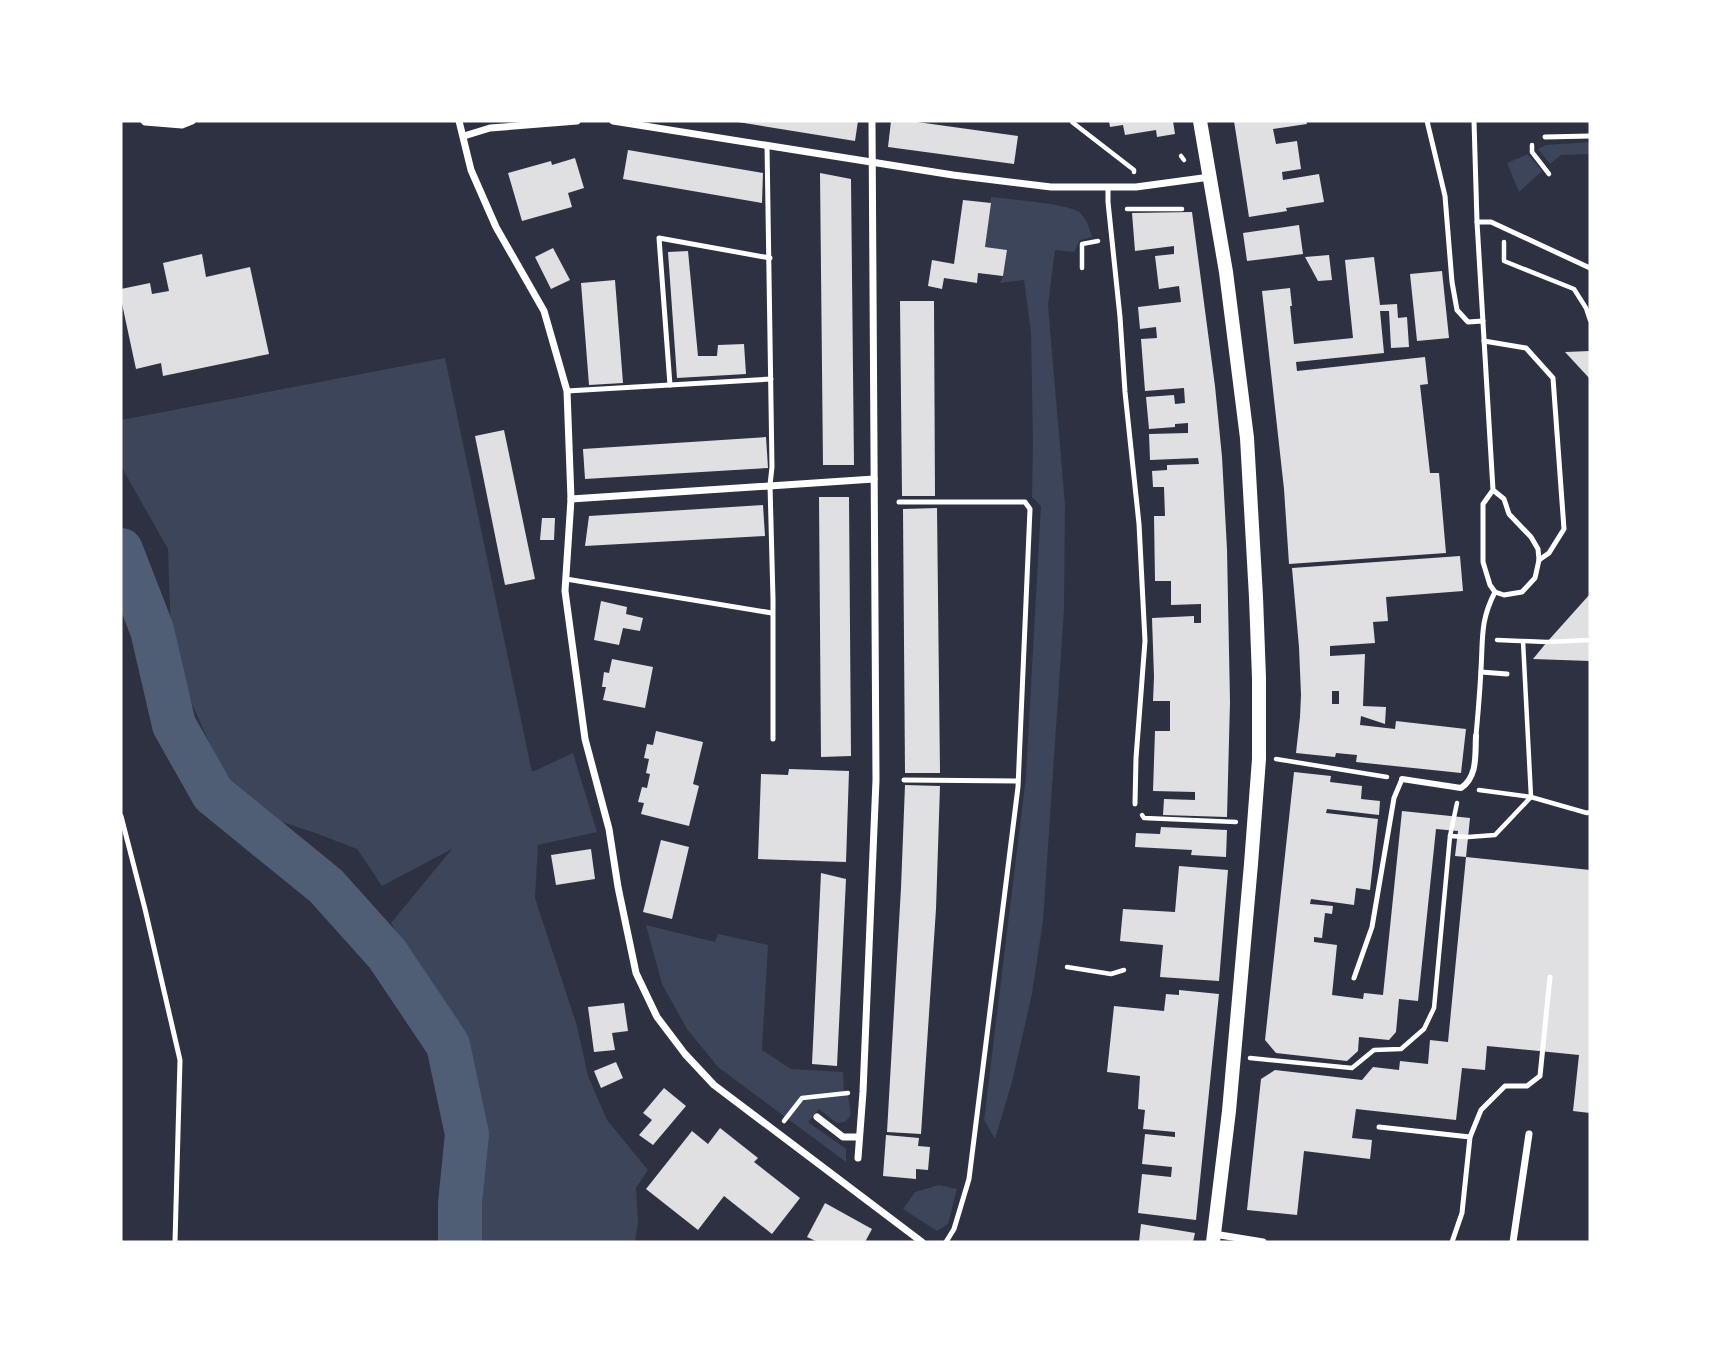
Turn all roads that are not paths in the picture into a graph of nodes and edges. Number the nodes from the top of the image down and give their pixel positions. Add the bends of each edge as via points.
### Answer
1 (145, 121) edge
2 (192, 121) edge
3 (459, 121) edge
4 (577, 121) edge
5 (613, 121) edge
6 (872, 121) edge
7 (1200, 121) edge
8 (1427, 121) edge
9 (1474, 121) edge
10 (464, 136) junction
11 (1590, 136) edge
12 (1545, 137) dead end
13 (768, 145) junction
14 (872, 162) junction
15 (1210, 177) junction
16 (1108, 188) junction
17 (1477, 222) junction
18 (770, 258) junction
19 (1590, 268) edge
20 (1483, 321) junction
21 (1484, 341) junction
22 (771, 379) junction
23 (670, 385) junction
24 (567, 391) junction
25 (874, 479) junction
26 (770, 485) junction
27 (1493, 490) junction
28 (571, 499) junction
29 (899, 502) dead end
30 (1539, 560) junction
31 (566, 579) junction
32 (1495, 592) junction
33 (772, 613) junction
34 (1481, 673) junction
35 (1507, 674) dead end
36 (1476, 736) joint
37 (773, 739) dead end
38 (1402, 779) joint
39 (904, 780) dead end
40 (1018, 781) junction
41 (1135, 804) road end
42 (121, 816) edge
43 (1550, 977) dead end
44 (1354, 978) dead end
45 (817, 1117) dead end
46 (1379, 1127) dead end
47 (1529, 1134) dead end
48 (859, 1137) junction
49 (1471, 1137) junction
50 (858, 1158) dead end
51 (1213, 1238) edge
52 (174, 1242) edge
53 (922, 1242) edge
54 (946, 1242) edge
55 (1263, 1242) edge
56 (1452, 1242) edge
57 (1513, 1242) edge

1 - 2 street via 182,125
3 - 10 street
4 - 10 street via 490,128
5 - 13 street
6 - 14 street
7 - 15 main road
8 - 20 lane via 1445,196 1457,310 1468,322
9 - 17 lane
10 - 24 street via 471,170 496,227 544,311
11 - 12 lane
13 - 14 street
13 - 18 lane
14 - 16 street via 1051,187
14 - 25 street
15 - 16 street
15 - 51 main road via 1247,438 1259,678 1254,824
16 - 41 lane via 1139,524 1145,642
17 - 19 lane via 1491,222
17 - 20 lane
18 - 22 lane
18 - 23 lane via 659,239
20 - 21 lane
21 - 27 lane
21 - 30 lane via 1526,348 1553,378 1564,529
22 - 23 lane
22 - 26 lane
23 - 24 lane
24 - 28 street
25 - 26 street
25 - 48 street via 876,780
26 - 28 street
26 - 33 lane
27 - 30 lane via 1531,537
27 - 32 lane via 1483,504 1483,562
28 - 31 street
29 - 40 lane via 1025,502 1030,509
30 - 32 lane via 1535,578 1522,592
31 - 33 lane
31 - 53 street via 585,739 609,829 636,973 657,1017 714,1085
32 - 34 lane via 1486,608
33 - 37 lane
34 - 35 lane
34 - 36 lane
36 - 38 street via 1474,772 1461,788
38 - 44 lane via 1394,798 1372,927
39 - 40 lane
40 - 54 lane via 969,1178
42 - 52 lane via 180,1060
43 - 49 lane via 1540,1076 1527,1086 1505,1086 1482,1110
45 - 48 street via 843,1137
46 - 49 lane
47 - 57 street
48 - 50 street
49 - 56 lane via 1462,1213
51 - 55 street

